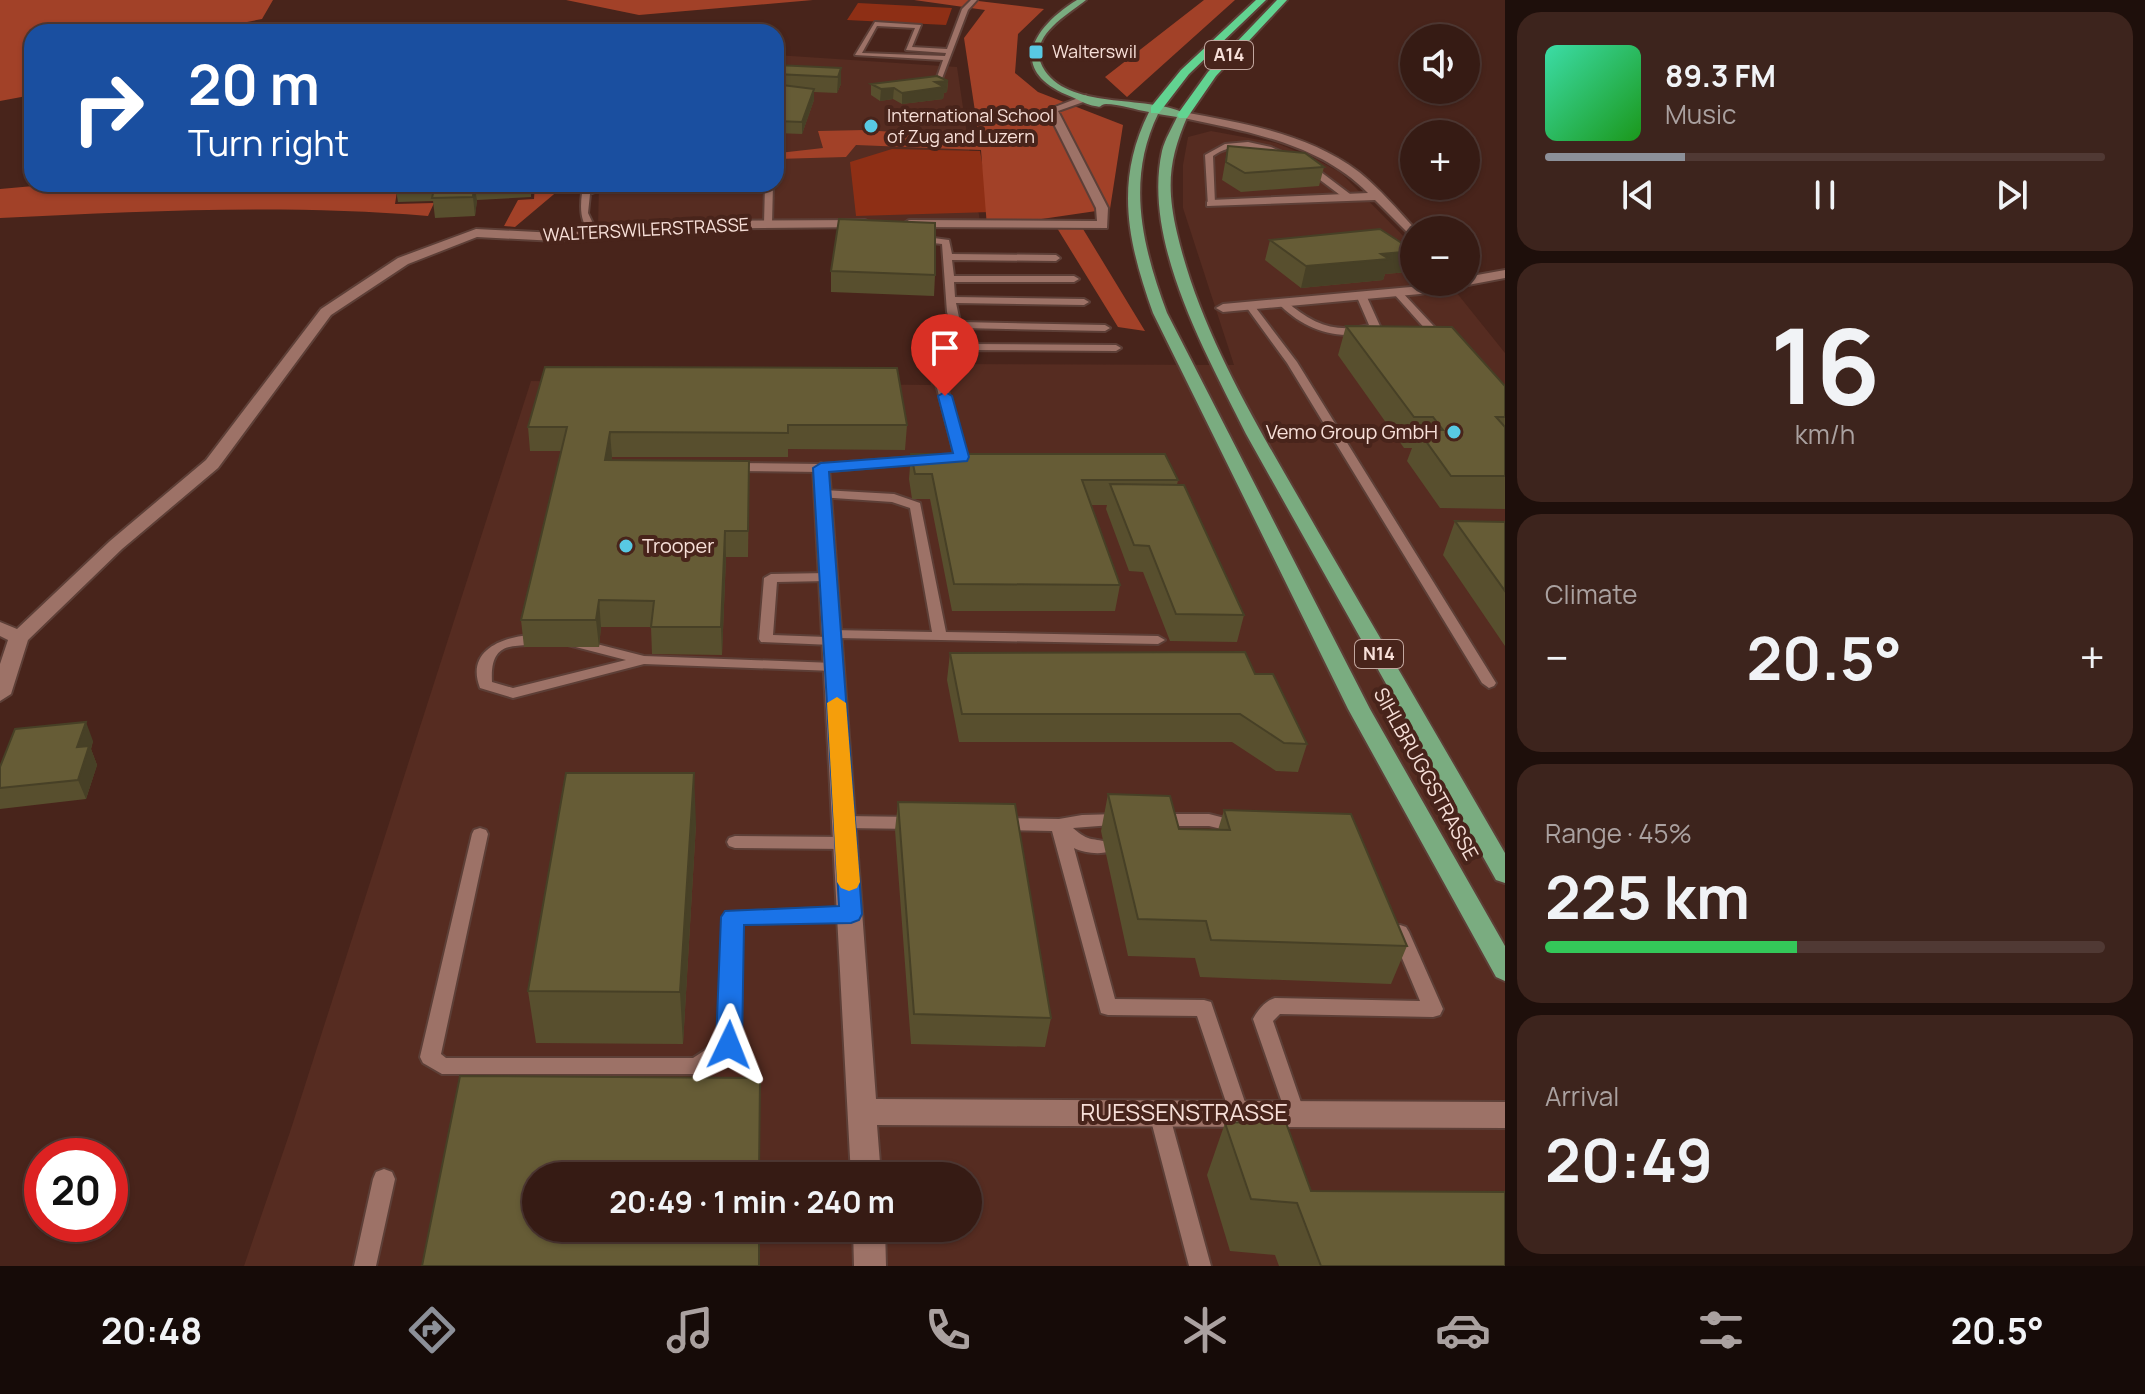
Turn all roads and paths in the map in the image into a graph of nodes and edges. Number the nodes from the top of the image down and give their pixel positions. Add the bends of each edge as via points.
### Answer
1 (974, 0) edge
2 (1082, 0) edge
3 (1261, 0) edge
4 (1282, 0) edge
5 (908, 49) junction
6 (948, 55) junction
7 (904, 58) junction
8 (939, 80) edge
9 (1086, 98) junction
10 (1154, 113) junction
11 (1181, 118) junction
12 (589, 192) edge
13 (769, 192) edge
14 (1347, 196) junction
15 (1376, 196) junction
16 (1211, 204) joint
17 (1400, 221) edge
18 (768, 224) junction
19 (881, 224) edge
20 (896, 224) edge
21 (593, 232) junction
22 (902, 238) edge
23 (947, 257) junction
24 (1056, 258) dead end
25 (1505, 274) edge
26 (1480, 278) edge
27 (949, 279) junction
28 (1074, 279) dead end
29 (1397, 292) junction
30 (1400, 292) edge
31 (1361, 295) junction
32 (951, 300) junction
33 (1084, 302) dead end
34 (1283, 303) junction
35 (1250, 306) junction
36 (1223, 308) dead end
37 (956, 325) junction
38 (1105, 328) dead end
39 (1446, 346) edge
40 (963, 347) junction
41 (1116, 348) dead end
42 (967, 362) dead end
43 (940, 380) dead end
44 (711, 467) edge
45 (821, 468) junction
46 (823, 494) junction
47 (828, 577) junction
48 (10, 633) edge
49 (940, 636) junction
50 (832, 638) junction
51 (1158, 640) dead end
52 (644, 660) junction
53 (834, 667) junction
54 (1489, 683) dead end
55 (0, 694) edge
56 (936, 823) edge
57 (982, 824) edge
58 (1059, 825) junction
59 (845, 833) junction
60 (480, 834) dead end
61 (1201, 838) edge
62 (735, 842) dead end
63 (1105, 847) dead end
64 (1505, 874) edge
65 (1391, 909) edge
66 (851, 914) junction
67 (1505, 970) edge
68 (863, 1112) junction
69 (1159, 1113) junction
70 (1239, 1114) junction
71 (1505, 1115) edge
72 (1280, 1119) junction
73 (865, 1162) edge
74 (384, 1179) dead end
75 (869, 1242) edge
76 (365, 1266) edge
77 (870, 1266) edge
78 (1200, 1266) edge

1 - 6 lane via 965,9
2 - 9 main road via 1049,22 1040,34 1036,56 1047,80
3 - 10 highway, A14 via 1185,72
4 - 11 highway, A14 via 1212,74
5 - 6 lane
5 - 7 lane
5 - 7 lane via 919,26 875,24 858,55
6 - 7 lane
6 - 8 lane
9 - 10 main road
9 - 20 street via 1052,110 1102,208 1103,225
10 - 11 main road
10 - 67 main road, SIHLBRUGGSTRASSE / N14 via 1136,152 1133,214 1140,258 1160,313 1359,709
11 - 15 street via 1290,142 1342,166
11 - 64 main road, SIHLBRUGGSTRASSE / N14 via 1165,158 1166,216 1177,258 1221,366 1254,434
12 - 21 lane via 584,213
13 - 18 lane
14 - 15 street
14 - 16 street
14 - 16 lane via 1311,167 1284,154 1236,144 1209,155
15 - 17 street
18 - 19 street, WALTERSWILERSTRASSE
18 - 21 street, WALTERSWILERSTRASSE
21 - 48 street, WALTERSWILERSTRASSE via 556,237 476,233 403,261 326,312 212,464
22 - 23 lane via 946,242
23 - 24 lane
23 - 27 lane
25 - 26 street
27 - 28 lane
27 - 32 lane
29 - 30 street
29 - 31 street
29 - 39 lane
31 - 34 street
31 - 34 lane via 1375,326 1360,332 1322,330 1303,322
32 - 33 lane
32 - 37 lane
34 - 35 street
35 - 36 street
35 - 54 lane via 1292,362
37 - 38 lane
37 - 40 lane
40 - 41 lane
40 - 42 lane
43 - 45 lane via 961,457
44 - 45 lane
45 - 46 street
46 - 47 street
46 - 49 lane via 894,498 916,506
47 - 50 street
47 - 50 lane via 771,578 766,639
48 - 55 street
49 - 50 lane
49 - 51 lane
50 - 53 street
52 - 52 lane via 557,639 515,638 490,653 482,669 485,685 513,693
52 - 53 lane
53 - 59 street
56 - 59 lane
57 - 58 lane
58 - 61 lane via 1209,820 1259,831
58 - 63 lane via 1081,845
58 - 70 lane via 1108,1007 1204,1008
59 - 62 lane
59 - 66 street
60 - 66 lane via 430,1057 442,1066 696,1066 729,1045 733,917
65 - 72 lane via 1433,1009 1275,1006 1263,1019
66 - 68 street
68 - 69 street, RUESSENSTRASSE
68 - 73 street
69 - 70 street, RUESSENSTRASSE
69 - 78 lane
70 - 72 street, RUESSENSTRASSE
71 - 72 street, RUESSENSTRASSE
74 - 76 lane
75 - 77 street

